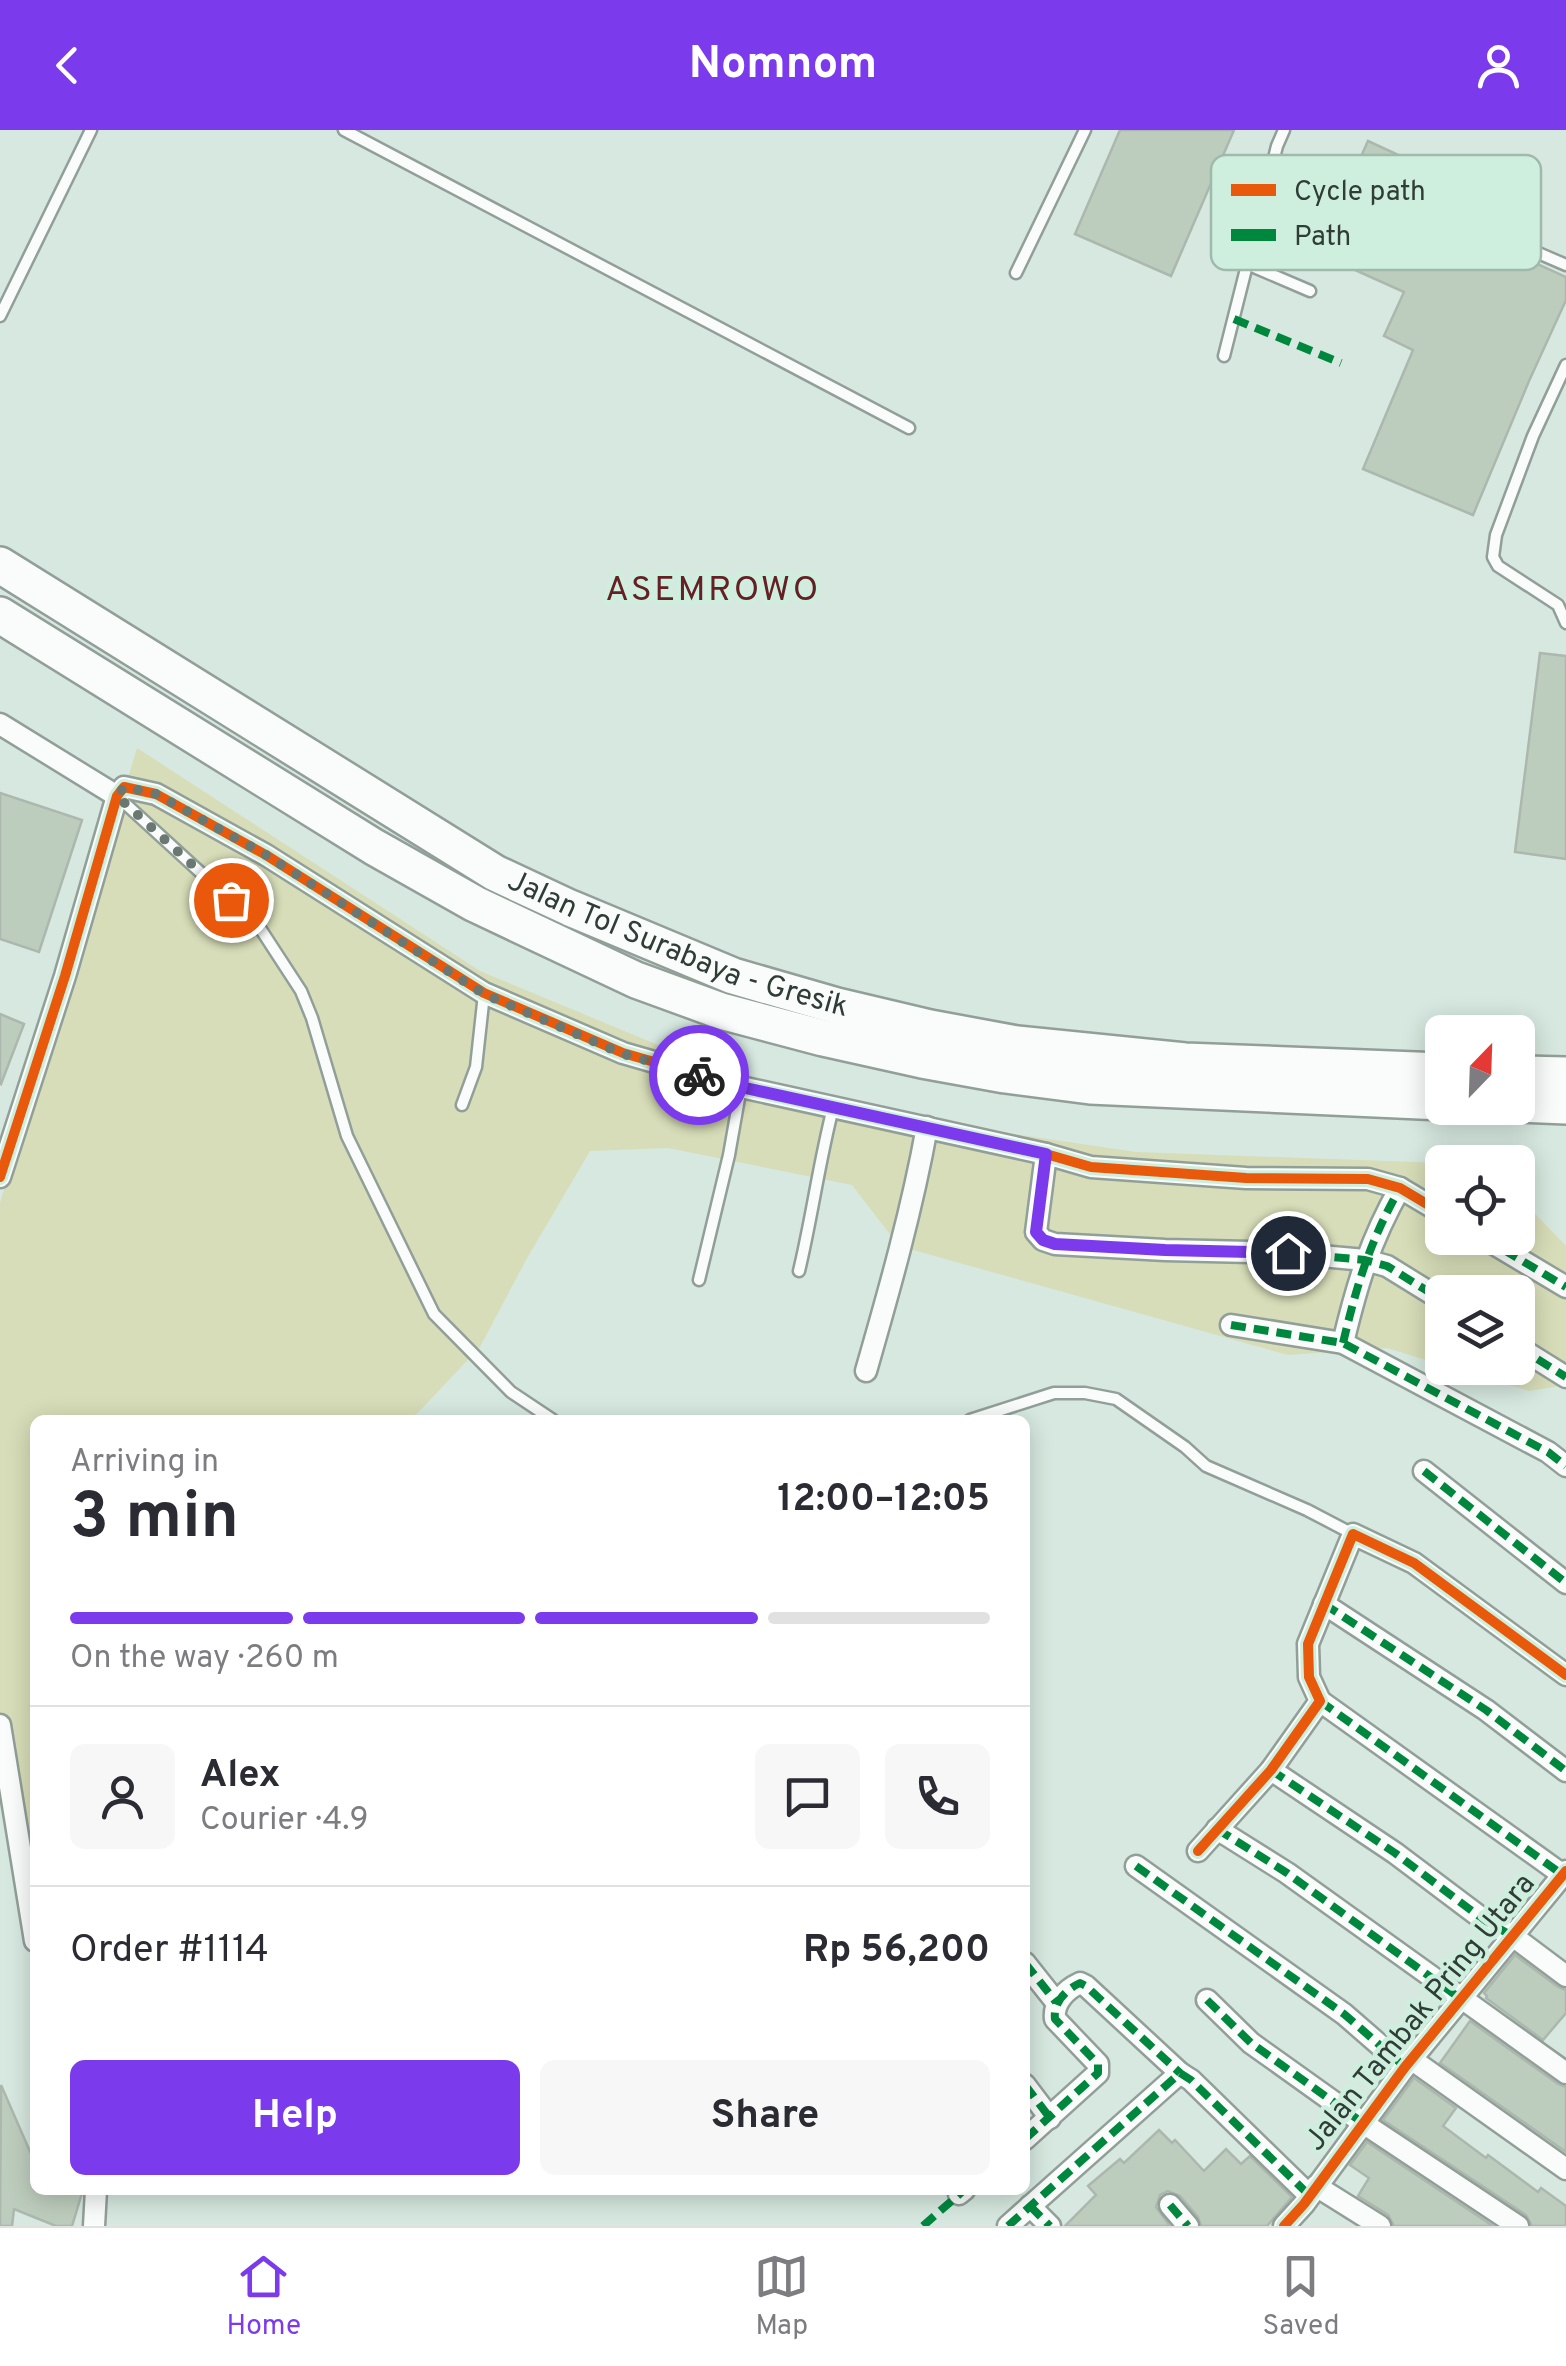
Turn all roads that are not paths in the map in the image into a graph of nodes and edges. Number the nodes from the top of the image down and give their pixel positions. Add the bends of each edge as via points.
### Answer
1 (91, 130) edge
2 (344, 130) edge
3 (1284, 130) edge
4 (1080, 132) edge
5 (1275, 155) edge
6 (1541, 254) edge
7 (1566, 265) edge
8 (1246, 270) edge
9 (1261, 270) edge
10 (1016, 273) dead end
11 (1310, 292) dead end
12 (0, 316) edge
13 (1224, 356) dead end
14 (1566, 365) edge
15 (910, 428) dead end
16 (0, 565) edge
17 (0, 615) edge
18 (1566, 623) edge
19 (0, 724) edge
20 (117, 796) junction
21 (484, 994) junction
22 (1425, 1070) edge
23 (1535, 1074) edge
24 (1566, 1075) edge
25 (741, 1087) junction
26 (1425, 1101) edge
27 (462, 1105) dead end
28 (1535, 1105) edge
29 (1566, 1106) edge
30 (833, 1107) junction
31 (926, 1128) junction
32 (1046, 1154) junction
33 (0, 1177) edge
34 (1400, 1188) junction
35 (1425, 1203) edge
36 (1512, 1255) edge
37 (1365, 1260) junction
38 (799, 1271) dead end
39 (699, 1280) dead end
40 (1566, 1287) edge
41 (1425, 1289) edge
42 (1232, 1324) dead end
43 (1343, 1343) junction
44 (1535, 1358) edge
45 (866, 1371) dead end
46 (1566, 1377) edge
47 (546, 1415) edge
48 (986, 1415) edge
49 (1566, 1466) edge
50 (1424, 1471) dead end
51 (1353, 1534) junction
52 (1566, 1583) edge
53 (1324, 1604) junction
54 (1566, 1674) edge
55 (1320, 1701) junction
56 (0, 1725) edge
57 (1271, 1770) junction
58 (1566, 1771) edge
59 (1217, 1828) junction
60 (1198, 1851) dead end
61 (1136, 1866) dead end
62 (1565, 1874) edge
63 (30, 1910) edge
64 (1514, 1937) junction
65 (1030, 1969) edge
66 (1566, 1976) edge
67 (1206, 2000) dead end
68 (1461, 2000) junction
69 (1056, 2002) junction
70 (1408, 2063) junction
71 (1180, 2073) junction
72 (1566, 2073) edge
73 (1030, 2092) edge
74 (1050, 2118) junction
75 (1363, 2123) junction
76 (1030, 2135) edge
77 (1566, 2170) edge
78 (1312, 2190) junction
79 (96, 2195) edge
80 (1170, 2205) dead end
81 (1030, 2206) junction
82 (94, 2226) edge
83 (1008, 2226) edge
84 (1050, 2226) edge
85 (1188, 2226) edge
86 (1284, 2226) edge
87 (1380, 2226) edge
88 (1518, 2226) edge

1 - 12 lane
2 - 15 lane
3 - 5 lane
4 - 10 lane
6 - 7 lane
8 - 13 lane
9 - 11 lane
14 - 18 lane via 1533,436 1493,557 1558,605
16 - 22 highway, Jalan Tol Surabaya - Gresik via 495,872 733,976 874,1015 1018,1044 1185,1061
17 - 26 highway, Jalan Tol Surabaya - Gresik via 475,904 621,973 721,1011 1005,1076
19 - 20 street
20 - 21 street via 124,787 156,794 266,855
20 - 33 street
20 - 47 lane via 258,925 302,991 347,1136 434,1314 511,1392
21 - 25 street via 623,1054
21 - 27 lane via 476,1067
23 - 24 highway
25 - 30 street
25 - 39 lane
28 - 29 highway
30 - 31 street
30 - 38 lane
31 - 32 street
31 - 45 street
32 - 34 street via 1091,1167 1368,1179
32 - 37 street via 1036,1232 1055,1244
34 - 35 street
34 - 37 street
36 - 40 street
37 - 41 street
37 - 43 street
42 - 43 street
43 - 49 street
44 - 46 street
48 - 51 lane via 1054,1393 1116,1398 1206,1466
50 - 52 street
51 - 53 street
51 - 54 street via 1414,1564
53 - 55 street via 1308,1644 1309,1677
53 - 58 street
55 - 57 street
55 - 62 street
56 - 63 street
57 - 59 street
57 - 64 street
59 - 60 street
59 - 68 street
61 - 70 street
62 - 64 street, Jalan Tambak Pring Utara
64 - 66 street
64 - 68 street, Jalan Tambak Pring Utara
65 - 69 street
67 - 75 street
68 - 70 street, Jalan Tambak Pring Utara
68 - 72 street
69 - 71 street via 1073,1986 1086,1986
69 - 74 street via 1055,2020 1100,2068
70 - 75 street, Jalan Tambak Pring Utara
70 - 77 street
71 - 78 street
71 - 81 street
73 - 74 street
74 - 76 street
75 - 78 street, Jalan Tambak Pring Utara
75 - 88 street
78 - 86 street, Jalan Tambak Pring Utara
78 - 87 street
79 - 82 street
80 - 85 street
81 - 83 street
81 - 84 street

